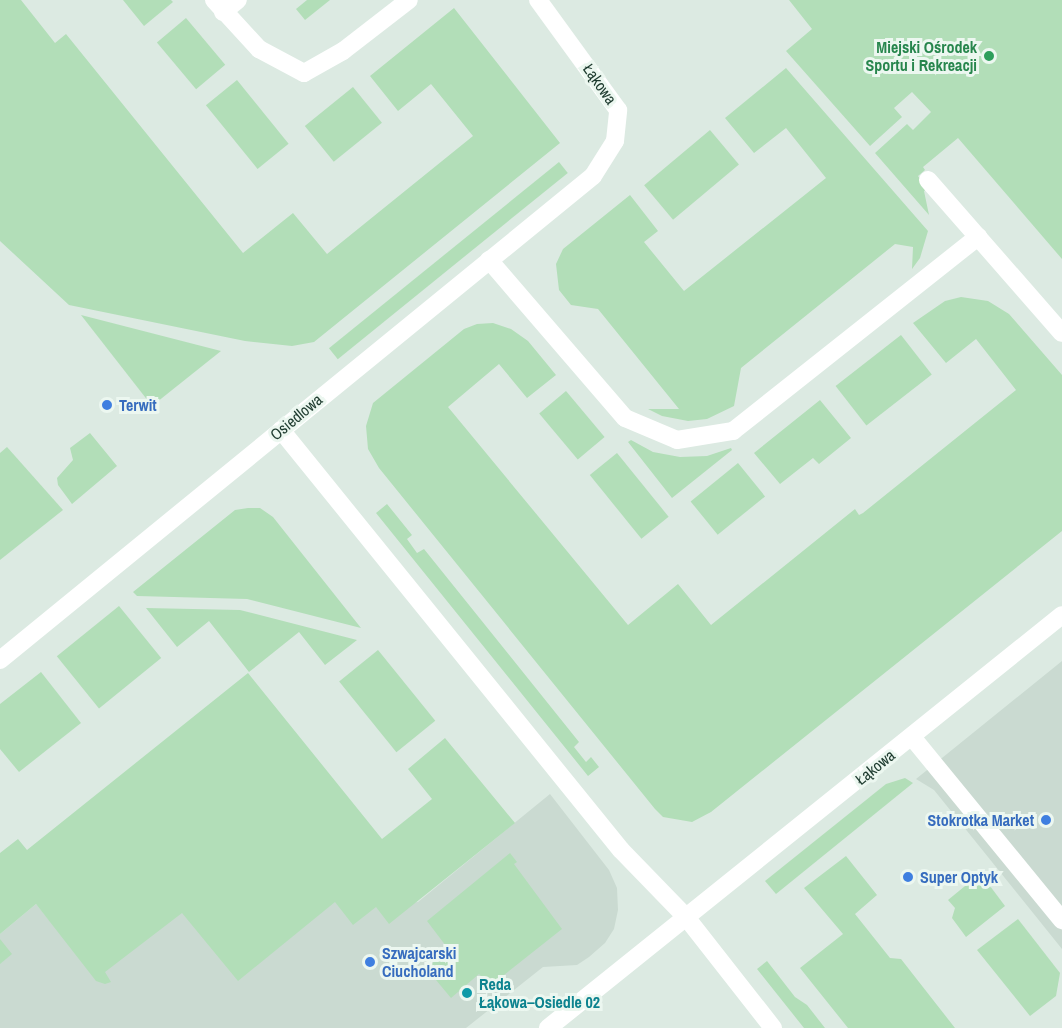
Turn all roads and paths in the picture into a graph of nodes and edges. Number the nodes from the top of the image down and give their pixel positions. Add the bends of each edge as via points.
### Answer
1 (238, 0) edge
2 (409, 0) edge
3 (538, 0) edge
4 (218, 6) edge
5 (593, 176) joint
6 (928, 180) dead end
7 (978, 237) junction
8 (489, 260) junction
9 (1062, 333) edge
10 (281, 430) junction
11 (1062, 615) edge
12 (0, 660) edge
13 (912, 737) junction
14 (686, 917) junction
15 (1062, 920) edge
16 (548, 1028) edge
17 (773, 1028) edge

1 - 4 street
2 - 4 street via 343,51 304,73 259,49
3 - 5 street, Łąkowa via 618,110 615,141
5 - 8 street, Osiedlowa
6 - 7 street
7 - 8 street via 733,431 677,440 625,418
7 - 9 street
8 - 10 street, Osiedlowa
10 - 12 street, Osiedlowa
10 - 14 street via 621,850
11 - 13 street, Łąkowa
13 - 14 street, Łąkowa
13 - 15 street
14 - 16 street, Łąkowa
14 - 17 street

